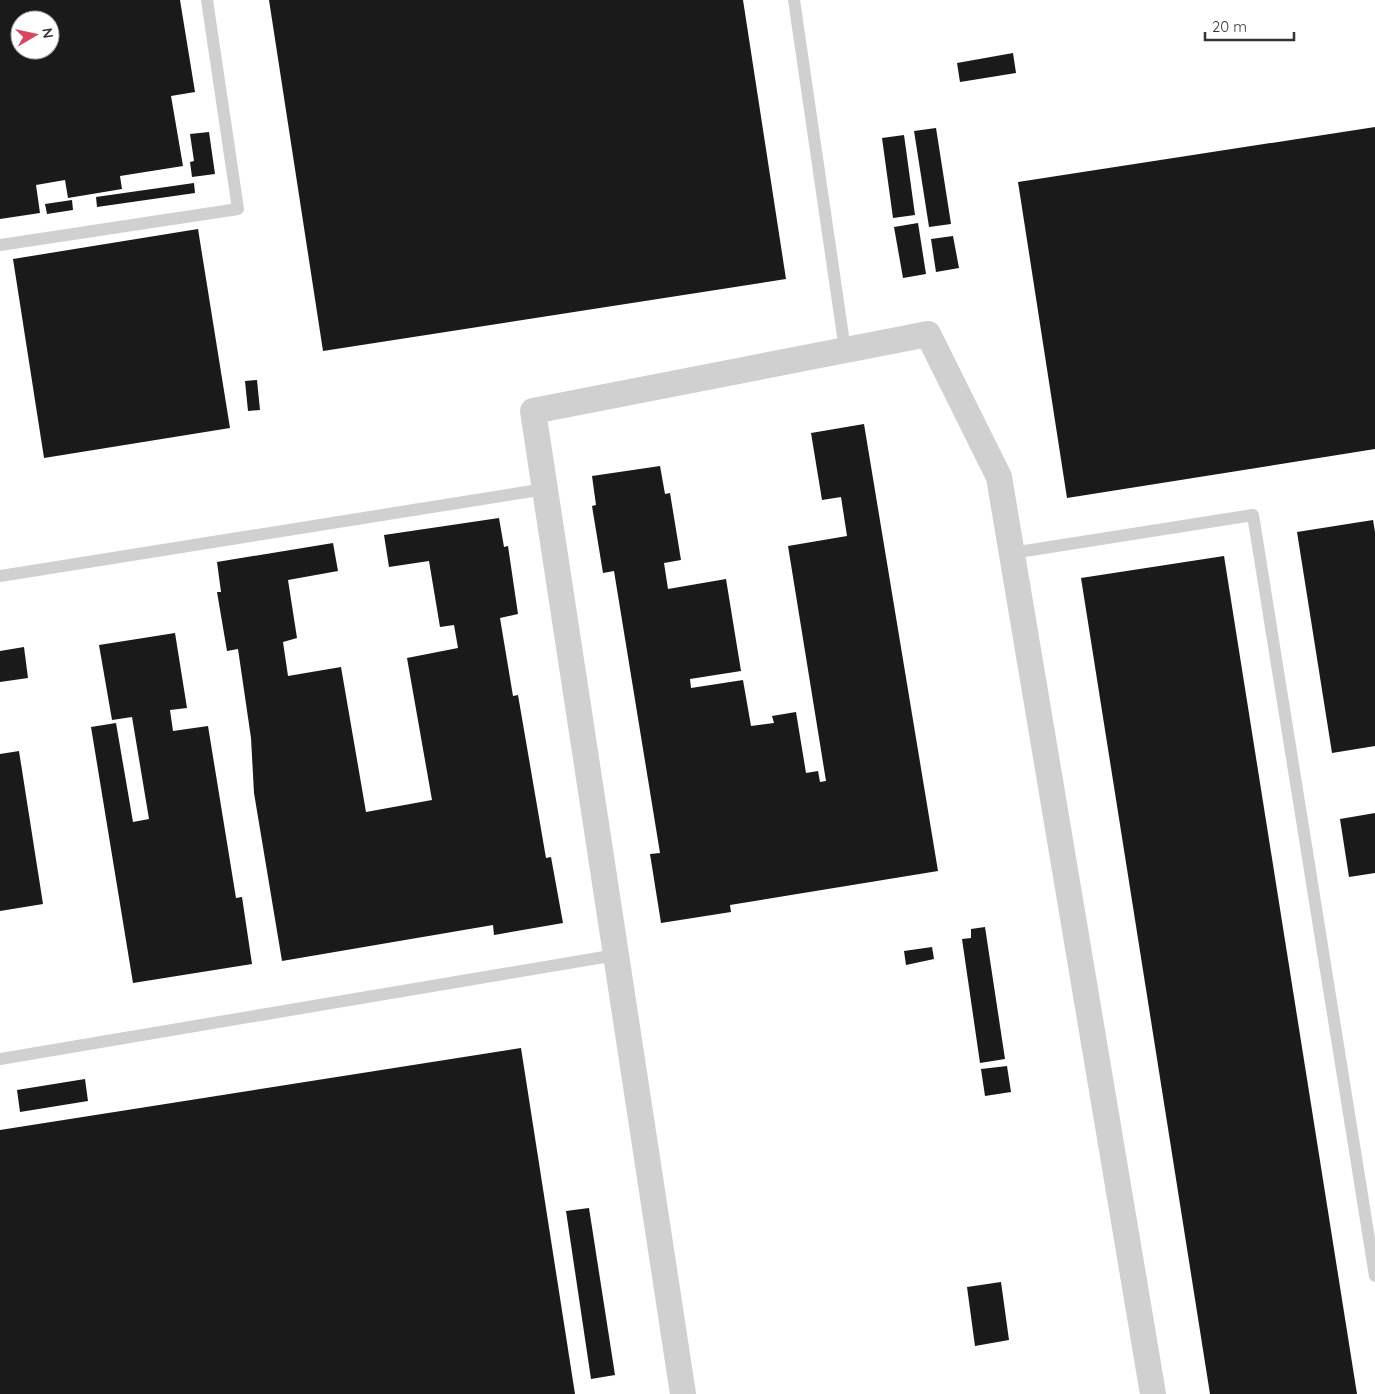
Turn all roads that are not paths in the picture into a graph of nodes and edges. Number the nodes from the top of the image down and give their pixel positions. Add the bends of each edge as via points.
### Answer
1 (206, 0) edge
2 (794, 0) edge
3 (0, 245) edge
4 (845, 350) junction
5 (545, 489) junction
6 (1012, 553) junction
7 (0, 576) edge
8 (616, 955) junction
9 (0, 1059) edge
10 (1375, 1276) edge
11 (683, 1394) edge
12 (1153, 1394) edge

1 - 3 lane via 238,209
2 - 4 lane
4 - 5 street via 533,411
4 - 6 street via 928,334 999,477
5 - 7 lane
5 - 8 street
6 - 10 lane via 1253,515
6 - 12 street
8 - 9 lane
8 - 11 street

